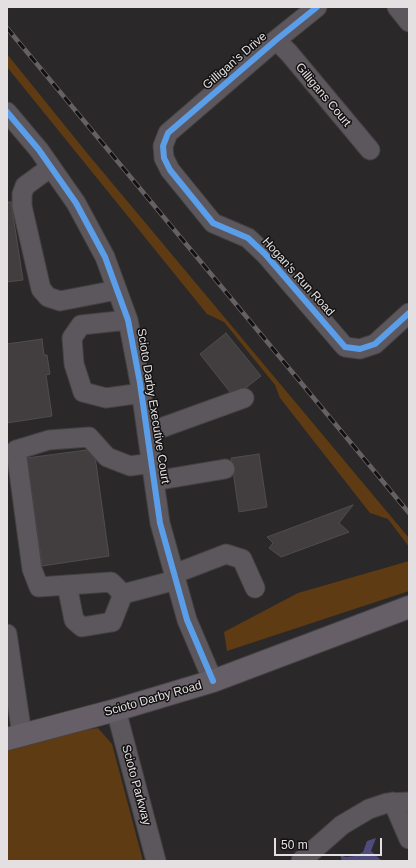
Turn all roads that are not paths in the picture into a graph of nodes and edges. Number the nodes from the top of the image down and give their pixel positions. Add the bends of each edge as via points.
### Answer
1 (317, 7) edge
2 (397, 7) edge
3 (409, 22) edge
4 (276, 40) junction
5 (7, 112) edge
6 (168, 133) joint
7 (370, 150) dead end
8 (51, 167) junction
9 (117, 290) junction
10 (409, 313) edge
11 (128, 320) junction
12 (142, 393) junction
13 (244, 398) dead end
14 (147, 433) junction
15 (225, 469) dead end
16 (153, 472) junction
17 (175, 577) junction
18 (67, 585) junction
19 (255, 588) dead end
20 (123, 594) junction
21 (409, 607) edge
22 (7, 634) edge
23 (212, 681) junction
24 (116, 710) junction
25 (15, 737) edge
26 (401, 802) edge
27 (409, 839) edge
28 (156, 861) edge
29 (302, 861) edge

1 - 4 street, Gilligan's Drive
2 - 3 street
4 - 6 street, Gilligan's Drive
4 - 7 street, Gilligans Court
5 - 8 street, Scioto Darby Executive Court
6 - 10 street, Hogan's Run Road via 163,146 164,158 170,170 201,210 212,223 248,238 265,254 346,347 360,349 375,344
8 - 9 street, Scioto Darby Executive Court via 76,203 105,257
8 - 9 street via 25,186 22,194 22,206 41,289 48,297 60,301
9 - 11 street, Scioto Darby Executive Court
11 - 12 street, Scioto Darby Executive Court
11 - 12 street via 81,325 72,338 74,364 83,392 106,398
12 - 14 street, Scioto Darby Executive Court
13 - 14 street
14 - 16 street, Scioto Darby Executive Court
15 - 16 street
16 - 17 street, Scioto Darby Executive Court via 160,523
16 - 18 street via 107,457 89,437 50,440 16,450 32,569 39,587
17 - 19 street via 226,554 242,559
17 - 20 street
17 - 23 street, Scioto Darby Executive Court via 187,620
18 - 20 street via 111,582
18 - 20 street via 74,620 82,627 112,622
21 - 23 main road, Scioto Darby Road
22 - 25 street
23 - 24 main road, Scioto Darby Road
24 - 25 main road, Scioto Darby Road
24 - 28 street, Scioto Parkway
26 - 27 street
26 - 29 street via 387,803 369,809 342,825

